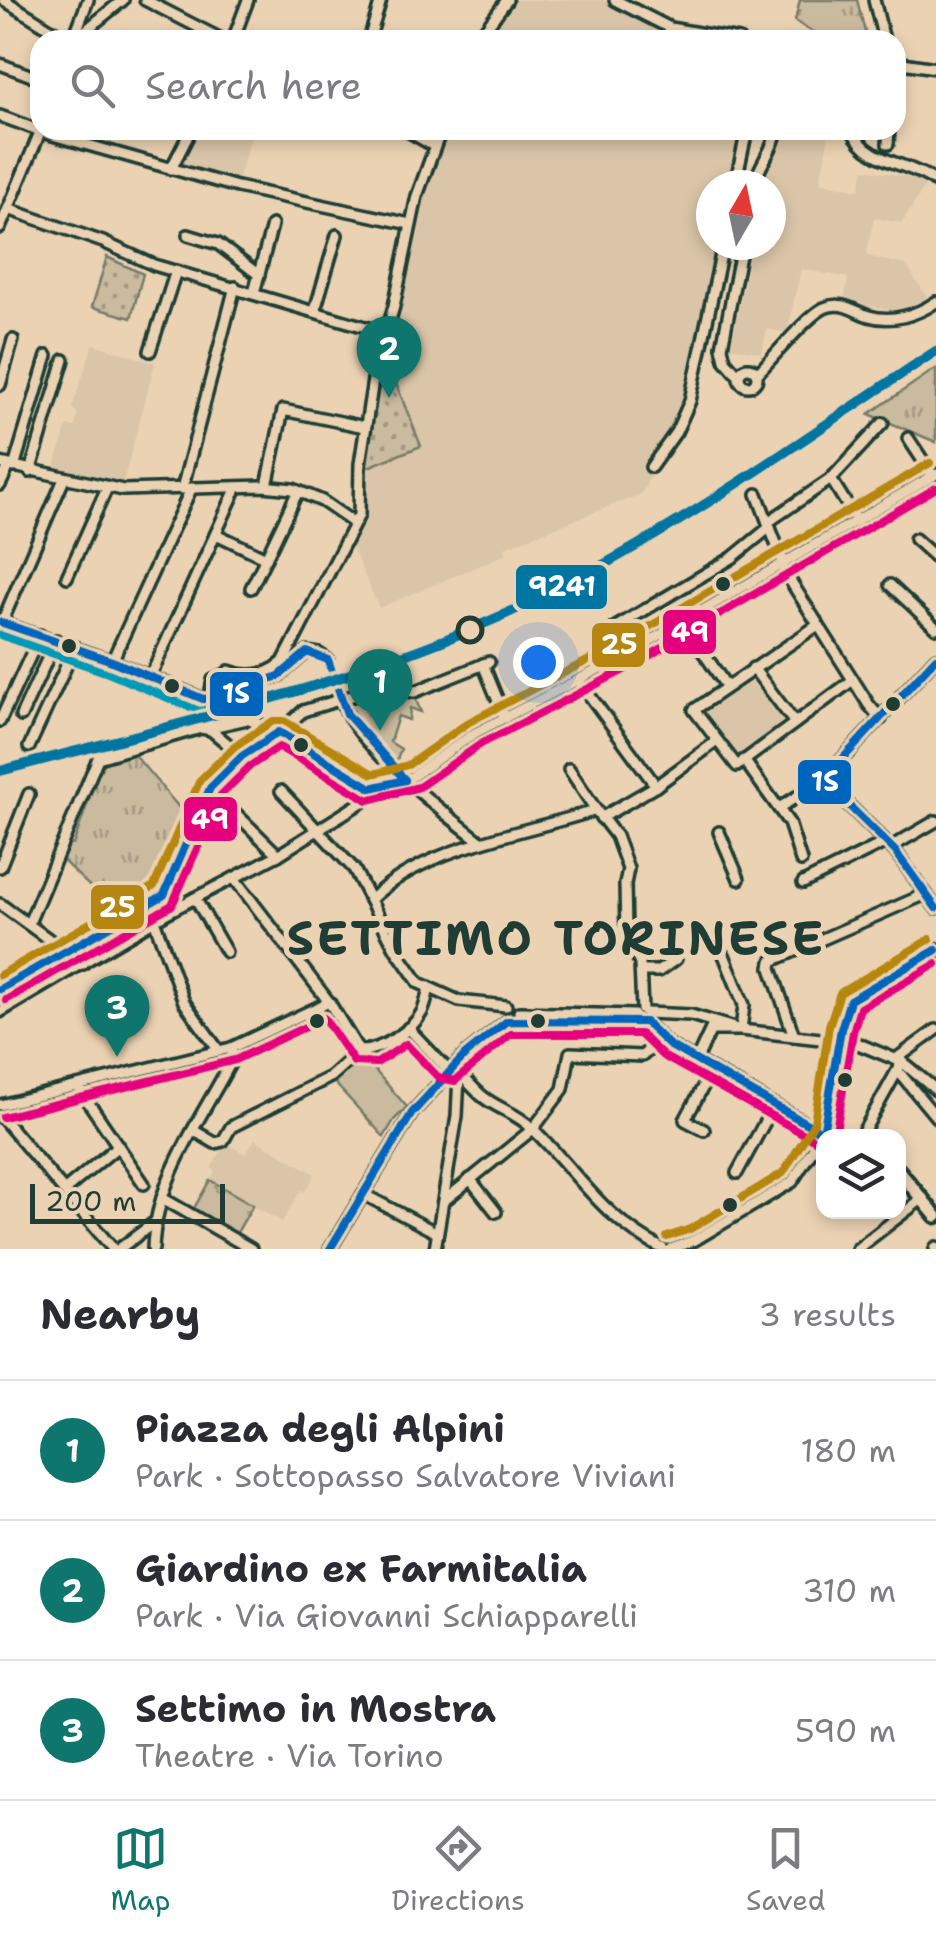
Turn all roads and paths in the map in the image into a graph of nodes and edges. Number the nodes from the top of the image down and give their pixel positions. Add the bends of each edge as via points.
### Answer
1 (4, 0) edge
2 (88, 0) edge
3 (100, 0) edge
4 (123, 0) edge
5 (144, 0) edge
6 (248, 0) edge
7 (507, 0) edge
8 (615, 0) edge
9 (874, 0) edge
10 (377, 1) edge
11 (113, 9) junction
12 (55, 30) edge
13 (76, 30) edge
14 (85, 30) edge
15 (202, 30) edge
16 (237, 30) edge
17 (370, 30) edge
18 (484, 30) edge
19 (682, 30) edge
20 (882, 30) edge
21 (0, 64) edge
22 (906, 64) edge
23 (936, 68) edge
24 (30, 76) edge
25 (0, 116) edge
26 (30, 127) edge
27 (37, 140) edge
28 (73, 140) edge
29 (186, 140) edge
30 (424, 140) edge
31 (436, 140) edge
32 (744, 140) edge
33 (775, 140) edge
34 (860, 140) edge
35 (888, 140) edge
36 (888, 144) dead end
37 (434, 146) junction
38 (171, 168) junction
39 (739, 170) edge
40 (759, 170) edge
41 (936, 182) edge
42 (8, 209) junction
43 (410, 224) junction
44 (272, 225) dead end
45 (0, 228) edge
46 (337, 234) dead end
47 (188, 236) dead end
48 (720, 260) edge
49 (739, 260) edge
50 (176, 270) junction
51 (259, 275) junction
52 (235, 287) junction
53 (254, 292) junction
54 (936, 302) edge
55 (315, 310) junction
56 (386, 334) junction
57 (14, 340) dead end
58 (150, 351) dead end
59 (47, 356) dead end
60 (64, 360) dead end
61 (0, 385) edge
62 (884, 423) dead end
63 (365, 427) junction
64 (908, 438) dead end
65 (8, 465) edge
66 (651, 467) dead end
67 (30, 472) junction
68 (935, 475) edge
69 (64, 479) junction
70 (831, 479) junction
71 (0, 486) edge
72 (266, 486) junction
73 (238, 487) junction
74 (107, 488) junction
75 (186, 489) junction
76 (298, 491) junction
77 (756, 494) dead end
78 (857, 521) junction
79 (354, 523) junction
80 (769, 524) junction
81 (216, 534) junction
82 (916, 539) dead end
83 (266, 558) junction
84 (936, 558) edge
85 (783, 565) junction
86 (67, 577) dead end
87 (890, 586) dead end
88 (251, 588) dead end
89 (1, 622) edge
90 (683, 622) junction
91 (818, 625) junction
92 (616, 627) dead end
93 (936, 628) edge
94 (40, 635) junction
95 (56, 640) junction
96 (75, 647) junction
97 (936, 658) edge
98 (112, 660) junction
99 (328, 660) dead end
100 (753, 668) junction
101 (151, 675) junction
102 (853, 680) junction
103 (579, 681) junction
104 (231, 684) junction
105 (726, 686) junction
106 (213, 693) junction
107 (342, 704) tunnel mouth
108 (21, 716) dead end
109 (505, 718) junction
110 (881, 718) junction
111 (0, 720) edge
112 (795, 723) junction
113 (206, 728) junction
114 (280, 732) junction
115 (717, 741) junction
116 (29, 748) dead end
117 (242, 756) junction
118 (741, 763) junction
119 (569, 769) dead end
120 (405, 780) junction
121 (823, 780) junction
122 (656, 786) junction
123 (210, 788) junction
124 (281, 790) dead end
125 (372, 792) junction
126 (29, 794) dead end
127 (780, 808) junction
128 (599, 814) junction
129 (936, 821) edge
130 (318, 829) junction
131 (719, 832) dead end
132 (481, 842) junction
133 (889, 844) junction
134 (278, 856) junction
135 (801, 860) dead end
136 (0, 866) edge
137 (234, 878) junction
138 (739, 879) dead end
139 (803, 883) dead end
140 (926, 894) junction
141 (164, 895) junction
142 (195, 898) junction
143 (370, 900) junction
144 (0, 904) edge
145 (936, 908) edge
146 (170, 911) junction
147 (154, 920) junction
148 (29, 923) junction
149 (936, 950) edge
150 (68, 951) junction
151 (226, 952) dead end
152 (724, 955) dead end
153 (676, 959) dead end
154 (83, 964) junction
155 (641, 971) junction
156 (428, 988) junction
157 (0, 989) edge
158 (329, 1002) junction
159 (0, 1012) edge
160 (641, 1016) junction
161 (514, 1018) junction
162 (711, 1025) junction
163 (408, 1028) junction
164 (741, 1030) junction
165 (936, 1030) edge
166 (655, 1031) junction
167 (794, 1036) junction
168 (839, 1040) junction
169 (669, 1045) junction
170 (231, 1048) junction
171 (650, 1049) junction
172 (219, 1052) junction
173 (358, 1052) junction
174 (696, 1061) junction
175 (899, 1064) junction
176 (712, 1070) junction
177 (456, 1072) junction
178 (78, 1086) junction
179 (936, 1090) edge
180 (481, 1095) junction
181 (774, 1105) junction
182 (0, 1106) edge
183 (457, 1111) junction
184 (0, 1114) edge
185 (936, 1117) edge
186 (533, 1129) junction
187 (816, 1129) edge
188 (827, 1129) edge
189 (865, 1129) edge
190 (193, 1130) junction
191 (704, 1130) dead end
192 (118, 1146) junction
193 (816, 1149) edge
194 (737, 1173) dead end
195 (906, 1179) edge
196 (470, 1180) junction
197 (144, 1184) dead end
198 (64, 1190) junction
199 (363, 1194) junction
200 (162, 1198) junction
201 (923, 1198) junction
202 (445, 1200) junction
203 (496, 1212) dead end
204 (936, 1216) edge
205 (154, 1222) junction
206 (437, 1233) junction
207 (116, 1249) edge
208 (153, 1249) edge
209 (250, 1249) edge
210 (330, 1249) edge
211 (435, 1249) edge
212 (663, 1249) edge
213 (670, 1249) edge
214 (857, 1249) edge

1 - 12 street
2 - 13 street
3 - 11 street
4 - 11 street
5 - 15 street
6 - 16 street
7 - 18 street
8 - 19 street
9 - 20 street
10 - 17 street
11 - 14 street
21 - 24 street
22 - 23 street
25 - 26 street
27 - 42 street
28 - 38 street
29 - 38 street
30 - 37 street
31 - 37 street
32 - 39 street
33 - 40 street
34 - 41 street via 869,152
35 - 36 street
37 - 43 street
38 - 43 street
42 - 45 street
42 - 50 street
43 - 56 street
44 - 51 street
46 - 55 street
47 - 51 street via 218,244
48 - 66 street via 690,401
49 - 54 street via 722,347 748,386 826,308 846,306 887,318
50 - 52 street
50 - 58 street
51 - 53 street
52 - 53 street
52 - 75 street
53 - 55 street
55 - 56 street
56 - 63 street
57 - 61 street
59 - 65 street
60 - 67 street
62 - 70 street
63 - 72 street via 282,410
63 - 79 street
64 - 68 street
65 - 67 street
65 - 71 street
67 - 69 street
68 - 78 street
69 - 74 street
69 - 89 street
70 - 78 street
70 - 80 street
72 - 73 street
72 - 76 street
73 - 75 street
73 - 81 street
74 - 75 street
74 - 86 street
75 - 98 street
76 - 79 street
76 - 83 street
77 - 80 street
78 - 85 street
79 - 104 street via 282,662
80 - 85 street
80 - 92 street via 732,558
81 - 83 street
81 - 101 street
82 - 84 street
83 - 88 street
85 - 90 street
85 - 91 street
87 - 93 street
89 - 94 street
90 - 103 street
90 - 105 street
91 - 100 street
91 - 102 street
94 - 95 street
94 - 111 street
95 - 96 street
95 - 108 street
96 - 98 street
96 - 116 street
97 - 110 street
98 - 101 street
99 - 104 street via 307,652 285,673
100 - 105 street
100 - 112 street
101 - 106 street via 200,697
102 - 110 street
102 - 112 street
103 - 109 street
103 - 122 street
104 - 106 street via 221,698
104 - 106 street via 214,680
105 - 115 street via 694,710
107 - 120 street
109 - 114 street via 486,663 414,692 378,688 314,705
109 - 120 street
110 - 121 street
112 - 118 street
113 - 114 street via 247,718
113 - 117 street
113 - 148 street via 98,758
114 - 117 street
114 - 125 street
115 - 118 street
115 - 122 street
117 - 123 street
118 - 127 street
119 - 128 street
120 - 125 street
120 - 132 street
121 - 127 street
121 - 133 street
122 - 128 street
123 - 134 street
123 - 141 street
124 - 130 street
125 - 130 street
126 - 136 street
127 - 135 street
128 - 132 street
128 - 155 street via 627,864 626,932
129 - 133 street
130 - 134 street
130 - 143 street via 354,869
131 - 138 street
132 - 143 street via 396,878
133 - 139 street
133 - 140 street
134 - 137 street
137 - 142 street
137 - 158 street
140 - 145 street
140 - 167 street via 772,961
141 - 146 street
141 - 150 street
142 - 146 street
142 - 151 street
143 - 156 street via 396,950
144 - 148 street
146 - 147 street
147 - 154 street
147 - 172 street via 184,1002
148 - 150 street
149 - 168 main road via 850,1000
150 - 154 street
150 - 157 street
152 - 164 street via 744,1005
153 - 155 street via 659,971
154 - 159 street
155 - 160 street
156 - 161 street via 460,1001 514,1006
156 - 163 street via 423,1011
158 - 170 street
158 - 173 street
160 - 161 street
160 - 162 street via 691,1015
160 - 166 street
161 - 177 street via 466,1054
162 - 164 street
162 - 174 street
163 - 173 street via 371,1052
163 - 177 street
164 - 167 street
165 - 175 street
166 - 169 street
166 - 171 street
167 - 168 street
168 - 175 street
168 - 188 main road
169 - 171 street
169 - 174 street
170 - 172 street
170 - 190 street via 233,1058
171 - 186 street via 642,1056 570,1053 564,1089
172 - 178 street
173 - 190 street via 330,1077 231,1128 223,1141
174 - 176 street
175 - 179 street
175 - 185 street
175 - 189 street
176 - 181 street
176 - 191 street via 685,1120
177 - 180 street
177 - 183 street
177 - 199 street via 412,1113
178 - 182 street
178 - 192 street
180 - 183 street
180 - 186 street
181 - 187 street
181 - 194 street
183 - 202 street
184 - 198 street
186 - 196 street
186 - 212 street via 616,1220
190 - 200 street
192 - 197 street
192 - 198 street
193 - 213 street via 792,1182
195 - 201 main road
196 - 202 street
196 - 203 street
198 - 207 street
199 - 206 street
199 - 210 street
200 - 205 street
200 - 209 street
201 - 204 main road
201 - 214 street
202 - 206 street
205 - 207 street
205 - 208 street
206 - 211 street

